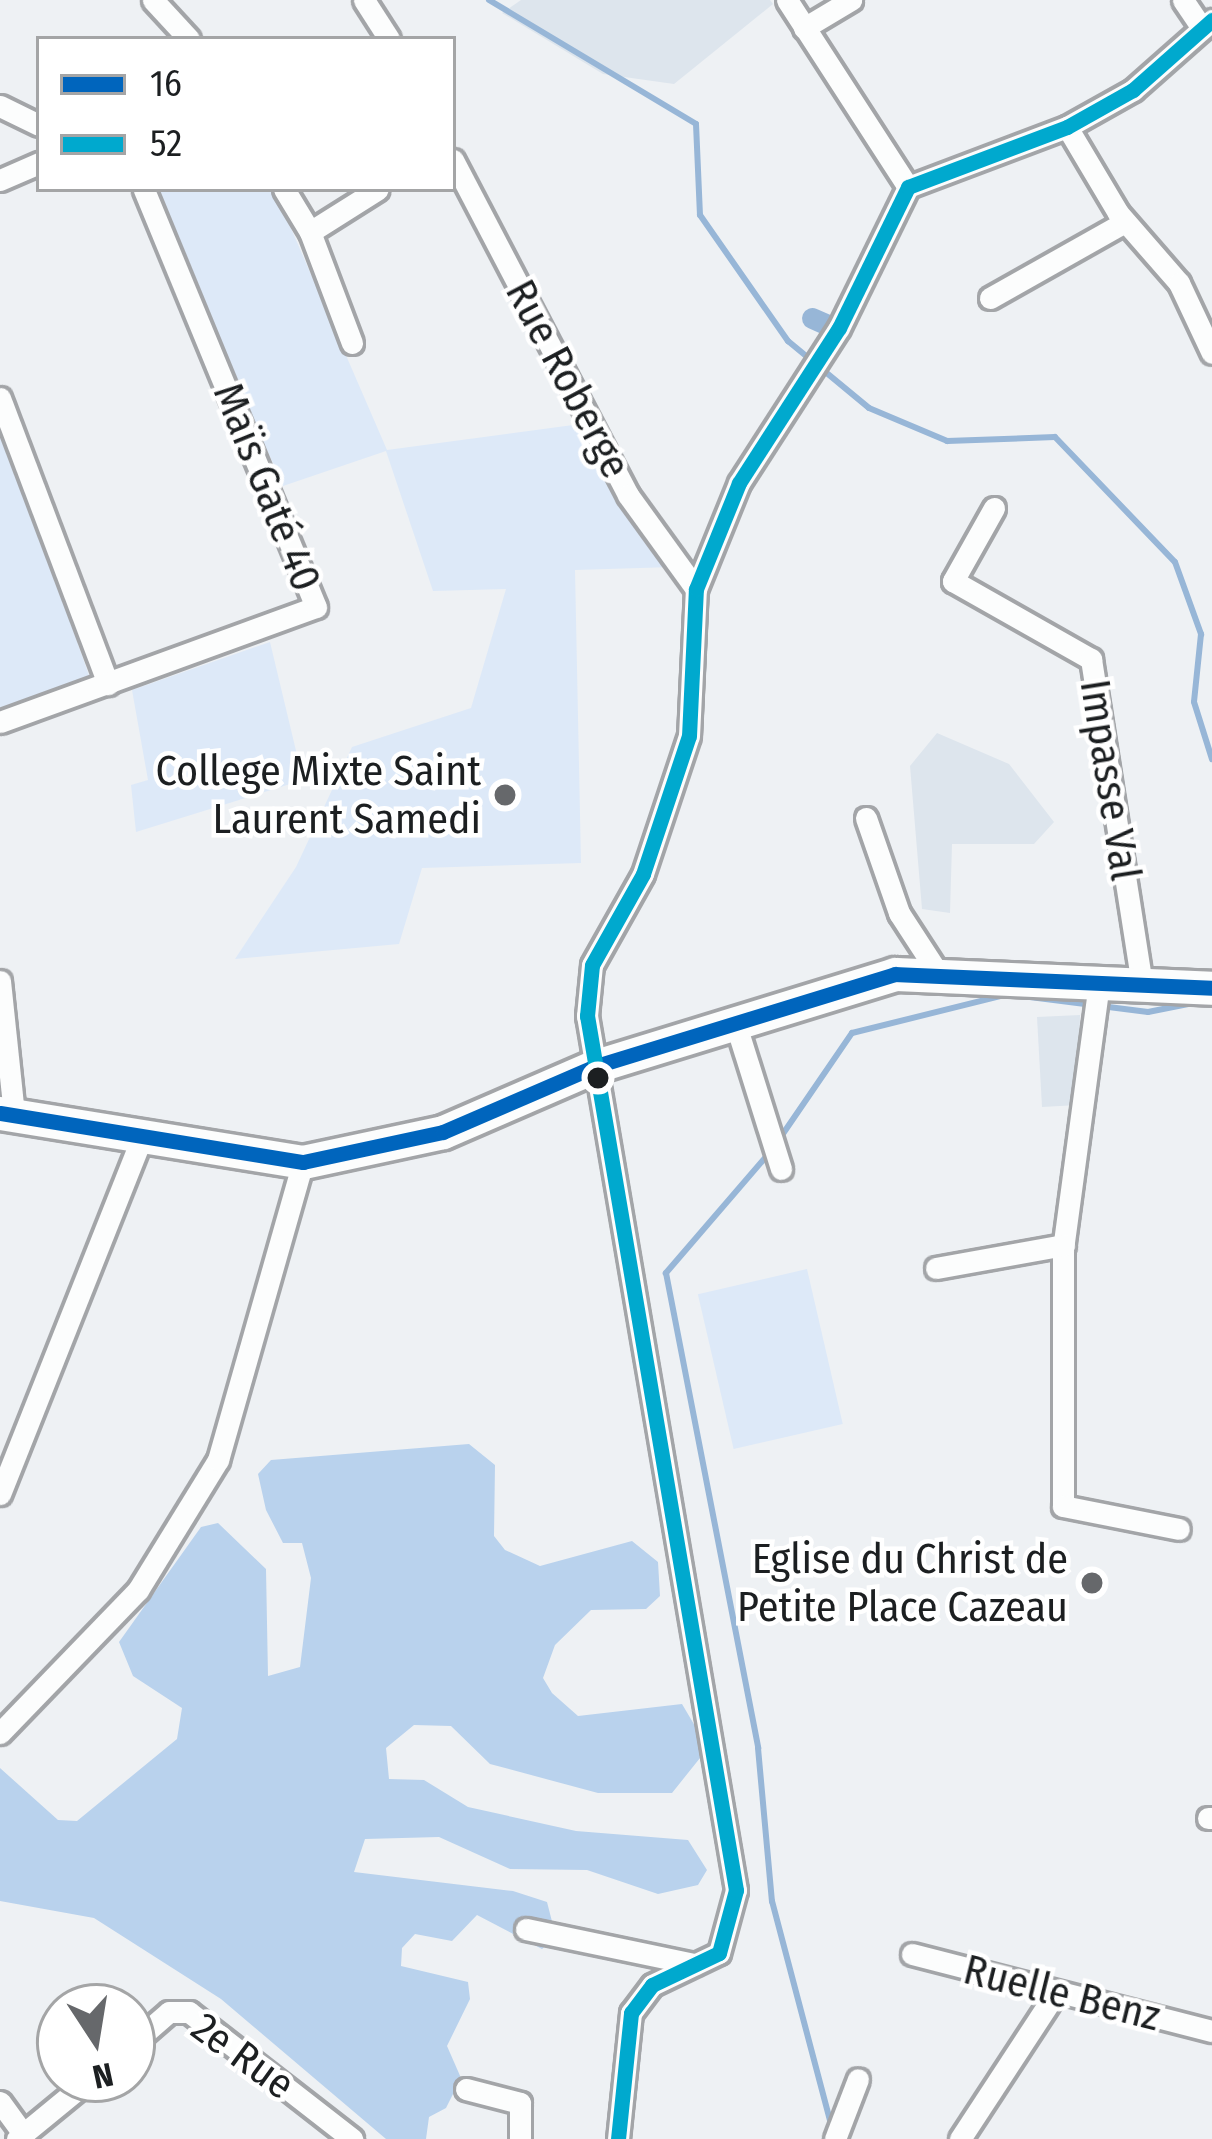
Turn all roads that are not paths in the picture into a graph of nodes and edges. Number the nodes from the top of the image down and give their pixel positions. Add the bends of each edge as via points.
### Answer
1 (153, 0) edge
2 (364, 0) edge
3 (787, 0) edge
4 (851, 0) edge
5 (1183, 0) edge
6 (1207, 24) edge
7 (804, 28) junction
8 (186, 36) edge
9 (387, 36) edge
10 (0, 106) edge
11 (36, 124) edge
12 (1067, 128) junction
13 (36, 164) edge
14 (456, 166) edge
15 (0, 180) edge
16 (908, 187) junction
17 (145, 192) edge
18 (286, 192) edge
19 (373, 192) edge
20 (1126, 222) junction
21 (310, 232) junction
22 (989, 298) dead end
23 (352, 344) dead end
24 (1212, 353) edge
25 (0, 398) edge
26 (994, 508) dead end
27 (696, 589) junction
28 (108, 684) junction
29 (0, 722) edge
30 (866, 818) dead end
31 (936, 970) junction
32 (0, 981) edge
33 (1142, 986) junction
34 (1208, 988) edge
35 (1098, 989) junction
36 (735, 1022) junction
37 (593, 1066) junction
38 (7, 1114) edge
39 (142, 1134) junction
40 (303, 1162) junction
41 (781, 1169) dead end
42 (1064, 1245) junction
43 (936, 1268) dead end
44 (0, 1494) edge
45 (1179, 1529) dead end
46 (0, 1733) edge
47 (526, 1929) dead end
48 (912, 1954) dead end
49 (701, 1964) junction
50 (1055, 1994) junction
51 (156, 2024) edge
52 (1212, 2031) edge
53 (858, 2079) dead end
54 (466, 2089) dead end
55 (0, 2102) edge
56 (61, 2103) edge
57 (21, 2137) edge
58 (352, 2139) edge
59 (520, 2139) edge
60 (618, 2139) edge
61 (835, 2139) edge
62 (960, 2139) edge

1 - 8 street
2 - 9 street
3 - 7 street
4 - 7 street
5 - 6 street
6 - 12 street via 1133,89
7 - 16 street
10 - 11 street
12 - 16 street
12 - 20 street
13 - 15 street
14 - 27 street, Rue Roberge via 628,495
16 - 27 street via 826,350 739,483
17 - 28 street, Maïs Gaté 40 via 316,604
18 - 21 street
19 - 21 street
20 - 22 street
20 - 24 street via 1179,283
21 - 23 street
25 - 28 street
26 - 33 street, Impasse Val via 953,580 1091,659
27 - 37 street via 688,736 644,874 592,964
28 - 29 street, Maïs Gaté 40
30 - 31 street via 898,913
31 - 35 street
31 - 36 street
32 - 38 street
33 - 34 street
33 - 35 street
35 - 42 street
36 - 37 street
36 - 41 street
37 - 40 street via 443,1132
37 - 49 street via 658,1388 736,1890 718,1953
38 - 39 street
39 - 40 street
39 - 44 street
40 - 46 street via 218,1460 138,1591
42 - 43 street
42 - 45 street via 1063,1506
47 - 49 street
48 - 50 street, Ruelle Benz
49 - 60 street via 652,1985 632,2013
50 - 52 street, Ruelle Benz
50 - 62 street
51 - 58 street, 2e Rue via 170,2012 189,2012
53 - 61 street
54 - 59 street via 520,2103
55 - 57 street
56 - 57 street

